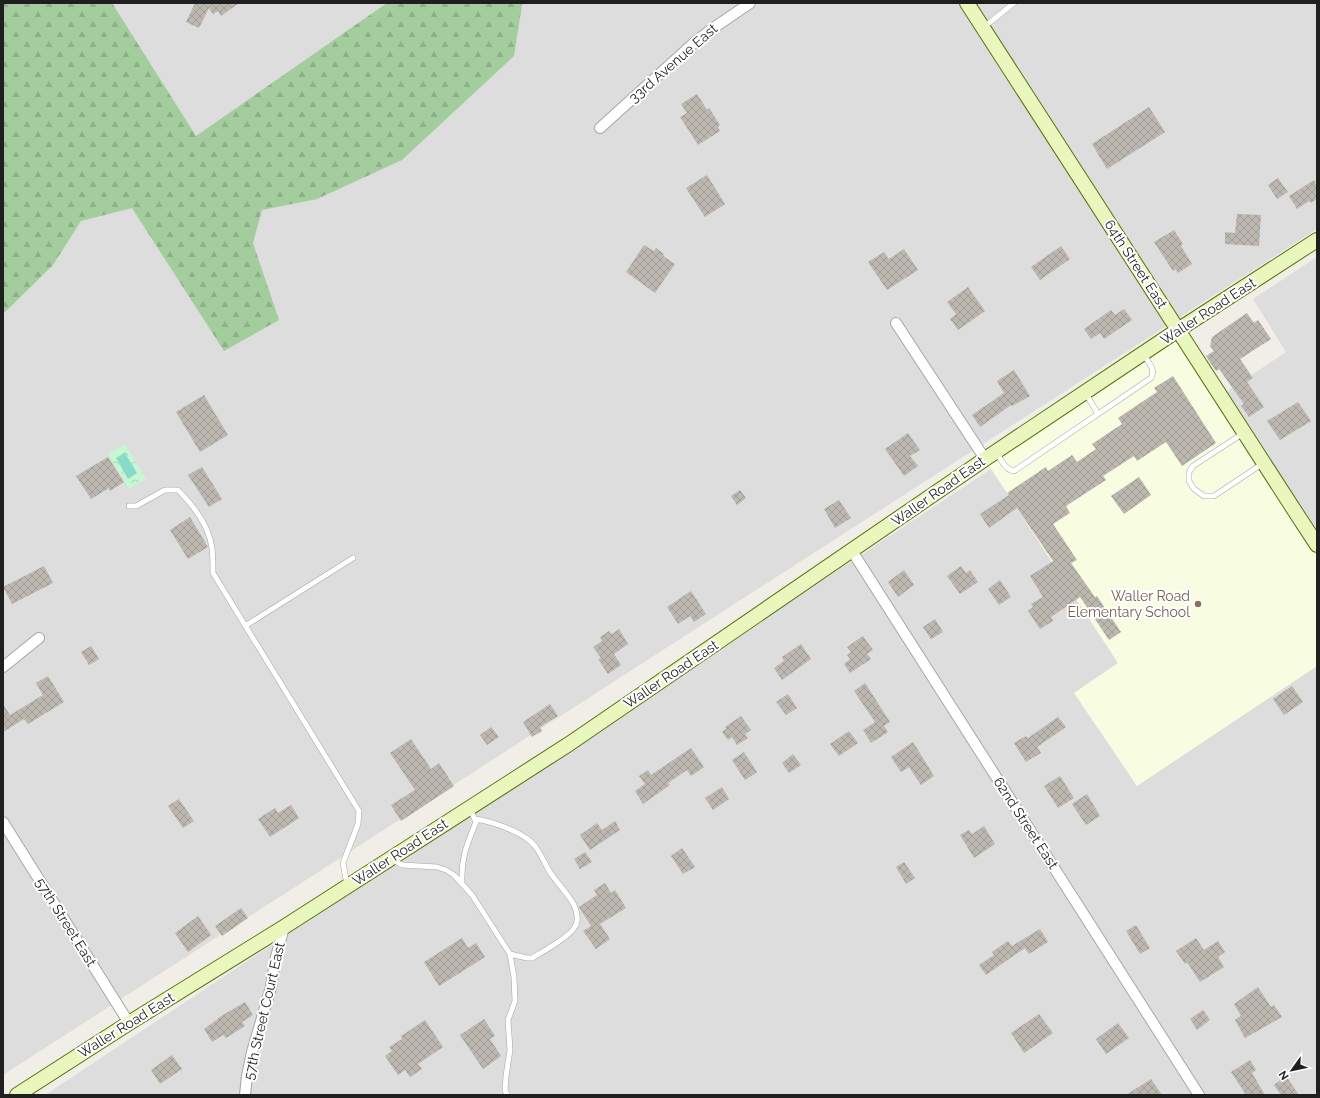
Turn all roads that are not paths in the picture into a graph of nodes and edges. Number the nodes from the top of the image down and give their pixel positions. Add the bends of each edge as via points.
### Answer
1 (750, 3) edge
2 (967, 3) edge
3 (1014, 3) edge
4 (983, 28) junction
5 (600, 128) dead end
6 (1317, 240) edge
7 (896, 323) dead end
8 (1178, 330) junction
9 (1142, 354) junction
10 (1085, 392) junction
11 (1098, 414) junction
12 (1243, 433) junction
13 (990, 455) junction
14 (1263, 463) junction
15 (129, 506) dead end
16 (1317, 545) edge
17 (852, 551) junction
18 (353, 558) dead end
19 (245, 626) junction
20 (39, 638) dead end
21 (3, 667) edge
22 (472, 813) junction
23 (3, 822) edge
24 (390, 859) junction
25 (462, 882) junction
26 (347, 886) junction
27 (284, 927) junction
28 (510, 954) junction
29 (129, 1023) junction
30 (16, 1095) edge
31 (245, 1095) edge
32 (507, 1095) edge
33 (1199, 1095) edge

1 - 5 street, 33rd Avenue East via 695,42
2 - 4 street, 64th Street East
3 - 4 lane
4 - 8 street, 64th Street East
6 - 8 street, Waller Road East
7 - 13 street
8 - 9 street, Waller Road East
8 - 12 street, 64th Street East
9 - 10 street, Waller Road East
9 - 11 lane via 1154,374
10 - 11 lane
10 - 13 street, Waller Road East
11 - 13 lane via 1014,471
12 - 14 street, 64th Street East
12 - 14 lane via 1193,466 1189,472 1189,481 1194,489 1204,496 1214,496
13 - 17 street, Waller Road East
14 - 16 street, 64th Street East
15 - 19 lane via 136,506 165,490 178,490 191,503 206,527 212,547 213,573
17 - 22 street, Waller Road East
17 - 33 street, 62nd Street East
18 - 19 lane
19 - 26 lane via 359,812 358,824 343,863
20 - 21 street
22 - 24 street, Waller Road East
22 - 25 lane via 476,822 464,854
22 - 28 lane via 482,820 527,838 574,904 576,911 574,929 569,934 532,958
23 - 29 street, 57th Street East
24 - 25 lane via 402,865 446,870
24 - 26 street, Waller Road East
25 - 28 lane
26 - 27 street, Waller Road East
27 - 29 street, Waller Road East
27 - 31 street, 57th Street Court East via 271,987 252,1052
28 - 32 lane via 515,1001 508,1020 510,1050 505,1090
29 - 30 street, Waller Road East

